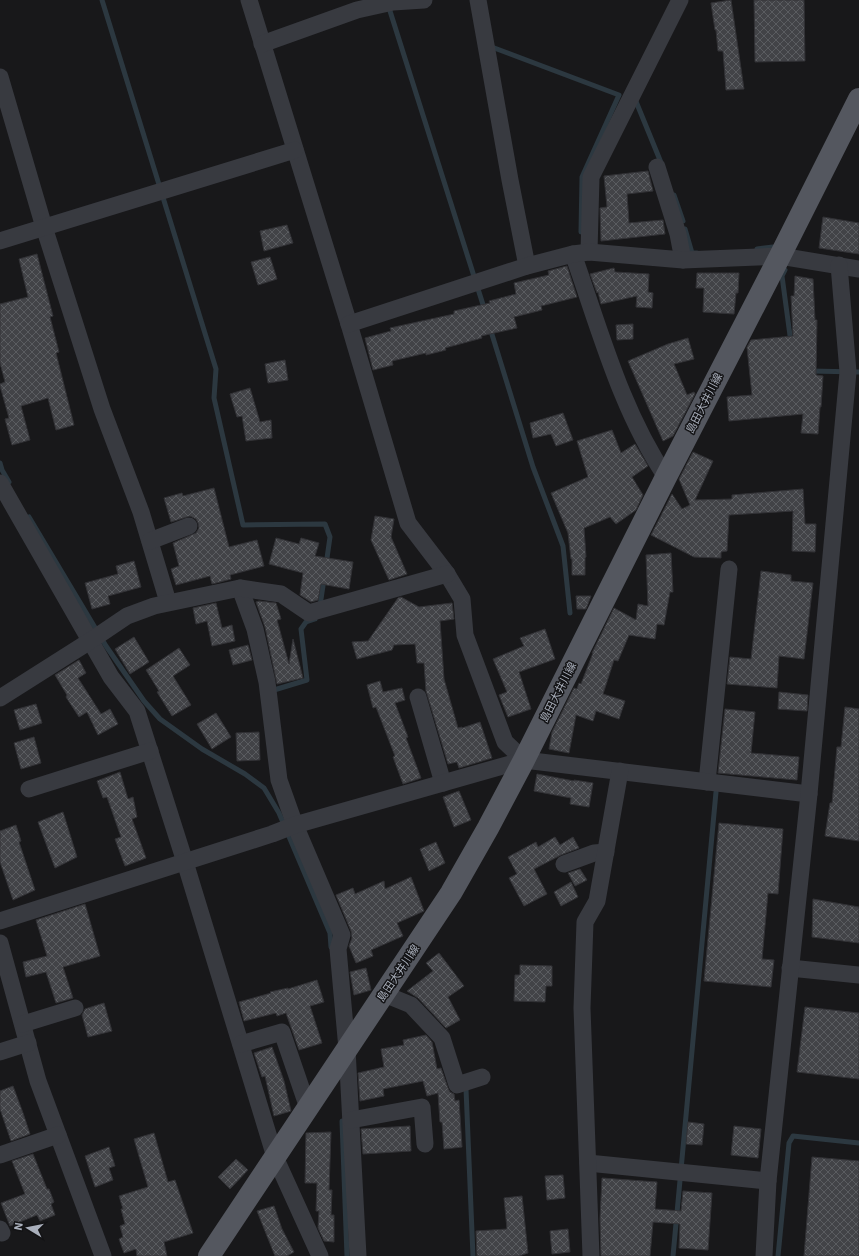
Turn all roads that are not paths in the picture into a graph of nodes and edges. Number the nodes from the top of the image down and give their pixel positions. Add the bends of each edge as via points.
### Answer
1 (249, 0) edge
2 (424, 0) edge
3 (472, 0) edge
4 (478, 0) edge
5 (680, 0) edge
6 (371, 3) edge
7 (262, 44) junction
8 (0, 77) edge
9 (859, 99) edge
10 (295, 150) junction
11 (657, 167) dead end
12 (44, 227) junction
13 (0, 241) edge
14 (581, 253) junction
15 (780, 256) junction
16 (684, 260) junction
17 (839, 265) junction
18 (528, 266) junction
19 (859, 269) edge
20 (349, 324) junction
21 (666, 477) junction
22 (0, 483) edge
23 (189, 526) dead end
24 (150, 541) junction
25 (729, 569) dead end
26 (447, 574) junction
27 (240, 588) junction
28 (168, 602) junction
29 (90, 641) junction
30 (418, 697) dead end
31 (0, 698) edge
32 (150, 751) junction
33 (524, 760) junction
34 (620, 771) junction
35 (707, 782) junction
36 (443, 783) junction
37 (30, 789) dead end
38 (809, 794) junction
39 (295, 825) junction
40 (606, 852) junction
41 (185, 862) junction
42 (564, 864) dead end
43 (0, 921) edge
44 (0, 943) edge
45 (790, 968) junction
46 (859, 975) edge
47 (384, 994) junction
48 (75, 1008) dead end
49 (23, 1024) junction
50 (28, 1043) junction
51 (241, 1044) junction
52 (347, 1050) junction
53 (0, 1052) edge
54 (482, 1077) dead end
55 (308, 1108) junction
56 (351, 1120) junction
57 (58, 1135) junction
58 (425, 1144) dead end
59 (0, 1155) edge
60 (275, 1157) junction
61 (588, 1163) junction
62 (768, 1181) junction
63 (103, 1256) edge
64 (209, 1256) edge
65 (320, 1256) edge
66 (358, 1256) edge
67 (590, 1256) edge
68 (764, 1256) edge

1 - 7 street
2 - 6 street
3 - 4 street
4 - 18 street
5 - 14 street via 591,177
6 - 7 street
7 - 10 street
8 - 12 street
9 - 15 main road, 島田大井川線
10 - 12 street
10 - 20 street
11 - 16 street
12 - 13 street
12 - 24 street via 102,409
14 - 16 street
14 - 18 street
14 - 21 street via 620,389 652,456
15 - 16 street
15 - 17 street
15 - 21 main road, 島田大井川線
17 - 19 street
17 - 38 street via 848,372
18 - 20 street
20 - 26 street via 408,523
21 - 33 main road, 島田大井川線
22 - 29 street
23 - 24 street
24 - 28 street
25 - 35 street
26 - 27 street via 309,613 281,594
26 - 33 street via 462,599 465,635 505,742
27 - 28 street
27 - 39 street via 255,629 267,682 278,780
28 - 29 street via 127,616
29 - 31 street
29 - 32 street via 111,677 137,711
30 - 36 street
32 - 37 street
32 - 41 street
33 - 34 street
33 - 36 street
33 - 47 main road, 島田大井川線 via 451,893
34 - 35 street
34 - 40 street
35 - 38 street
36 - 39 street
38 - 45 street
39 - 41 street
39 - 52 street via 342,934 338,949
40 - 42 street via 594,853
40 - 61 street via 598,901 585,922 582,1008
41 - 43 street
41 - 51 street
44 - 49 street
45 - 46 street
45 - 62 street
47 - 52 main road, 島田大井川線
47 - 54 street via 411,1005 442,1038 457,1085
48 - 49 street
49 - 50 street
50 - 53 street
50 - 57 street via 38,1081
51 - 55 street via 282,1032
51 - 60 street
52 - 55 main road, 島田大井川線
52 - 56 street
55 - 60 main road, 島田大井川線
56 - 58 street via 422,1107
56 - 66 street
57 - 59 street
57 - 63 street
60 - 64 main road, 島田大井川線
60 - 65 street
61 - 62 street
61 - 67 street
62 - 68 street

